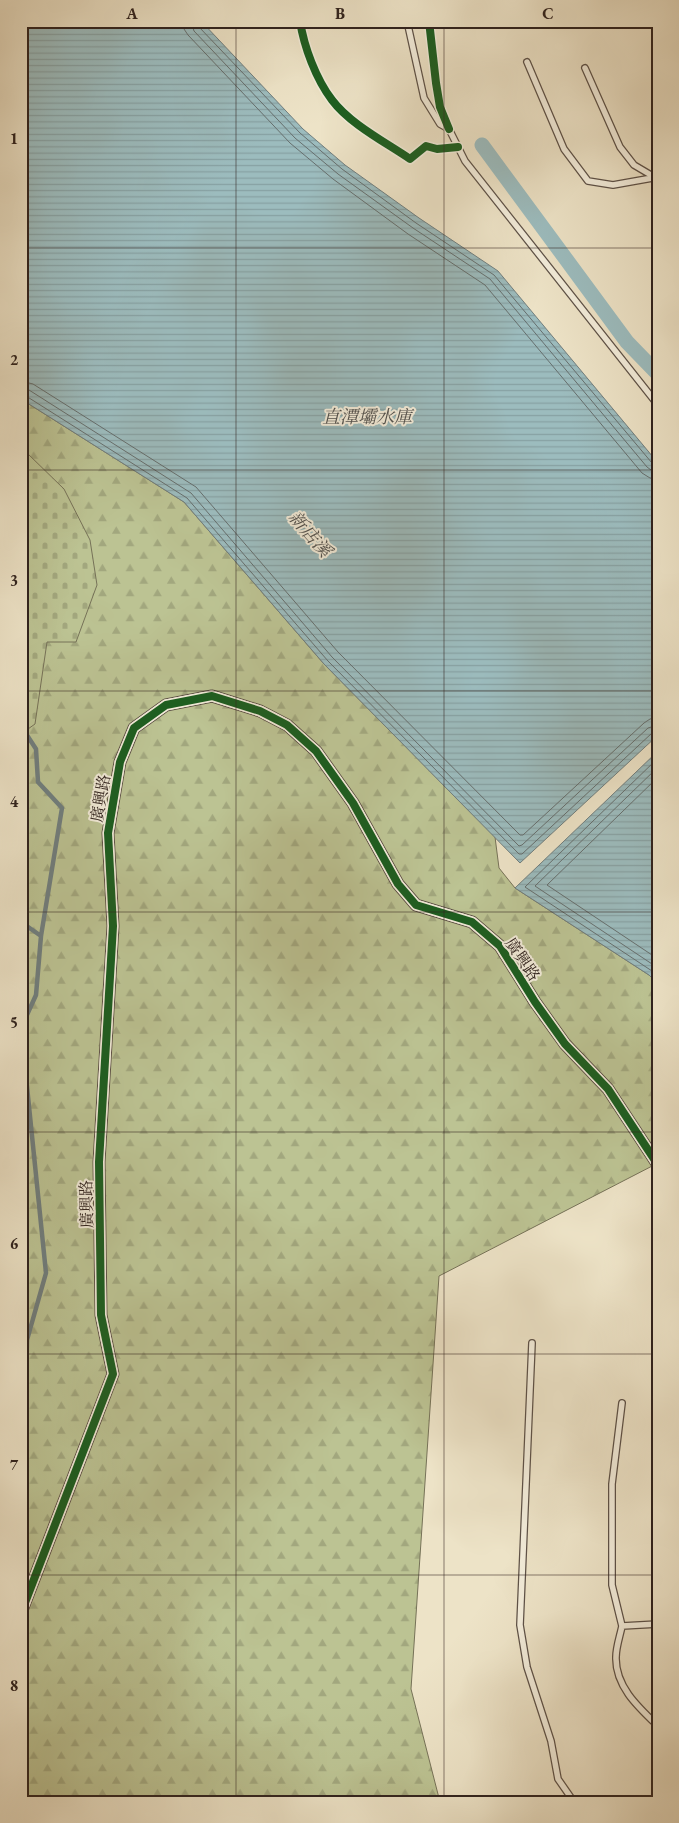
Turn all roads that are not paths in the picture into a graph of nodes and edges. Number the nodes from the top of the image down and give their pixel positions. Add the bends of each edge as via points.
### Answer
1 (407, 21) edge
2 (527, 62) dead end
3 (585, 68) dead end
4 (657, 177) edge
5 (658, 405) edge
6 (658, 1165) edge
7 (532, 1343) dead end
8 (622, 1403) dead end
9 (21, 1613) edge
10 (658, 1624) edge
11 (622, 1626) junction
12 (658, 1726) edge
13 (574, 1802) edge

1 - 5 lane via 424,98 440,124 449,129 465,161
2 - 4 lane via 564,149 588,181 613,185
3 - 4 lane via 620,147 634,165
6 - 9 street, 廣興路 via 608,1089 560,1037 500,946 472,922 416,905 398,884 353,803 316,751 287,726 260,711 212,696 166,705 134,728 120,762 108,833 113,926 99,1162 101,1315 113,1374
7 - 13 lane via 520,1625 527,1668 551,1741 558,1779
8 - 11 lane via 612,1484 612,1586
10 - 11 lane
11 - 12 lane via 616,1657 619,1678 634,1704

